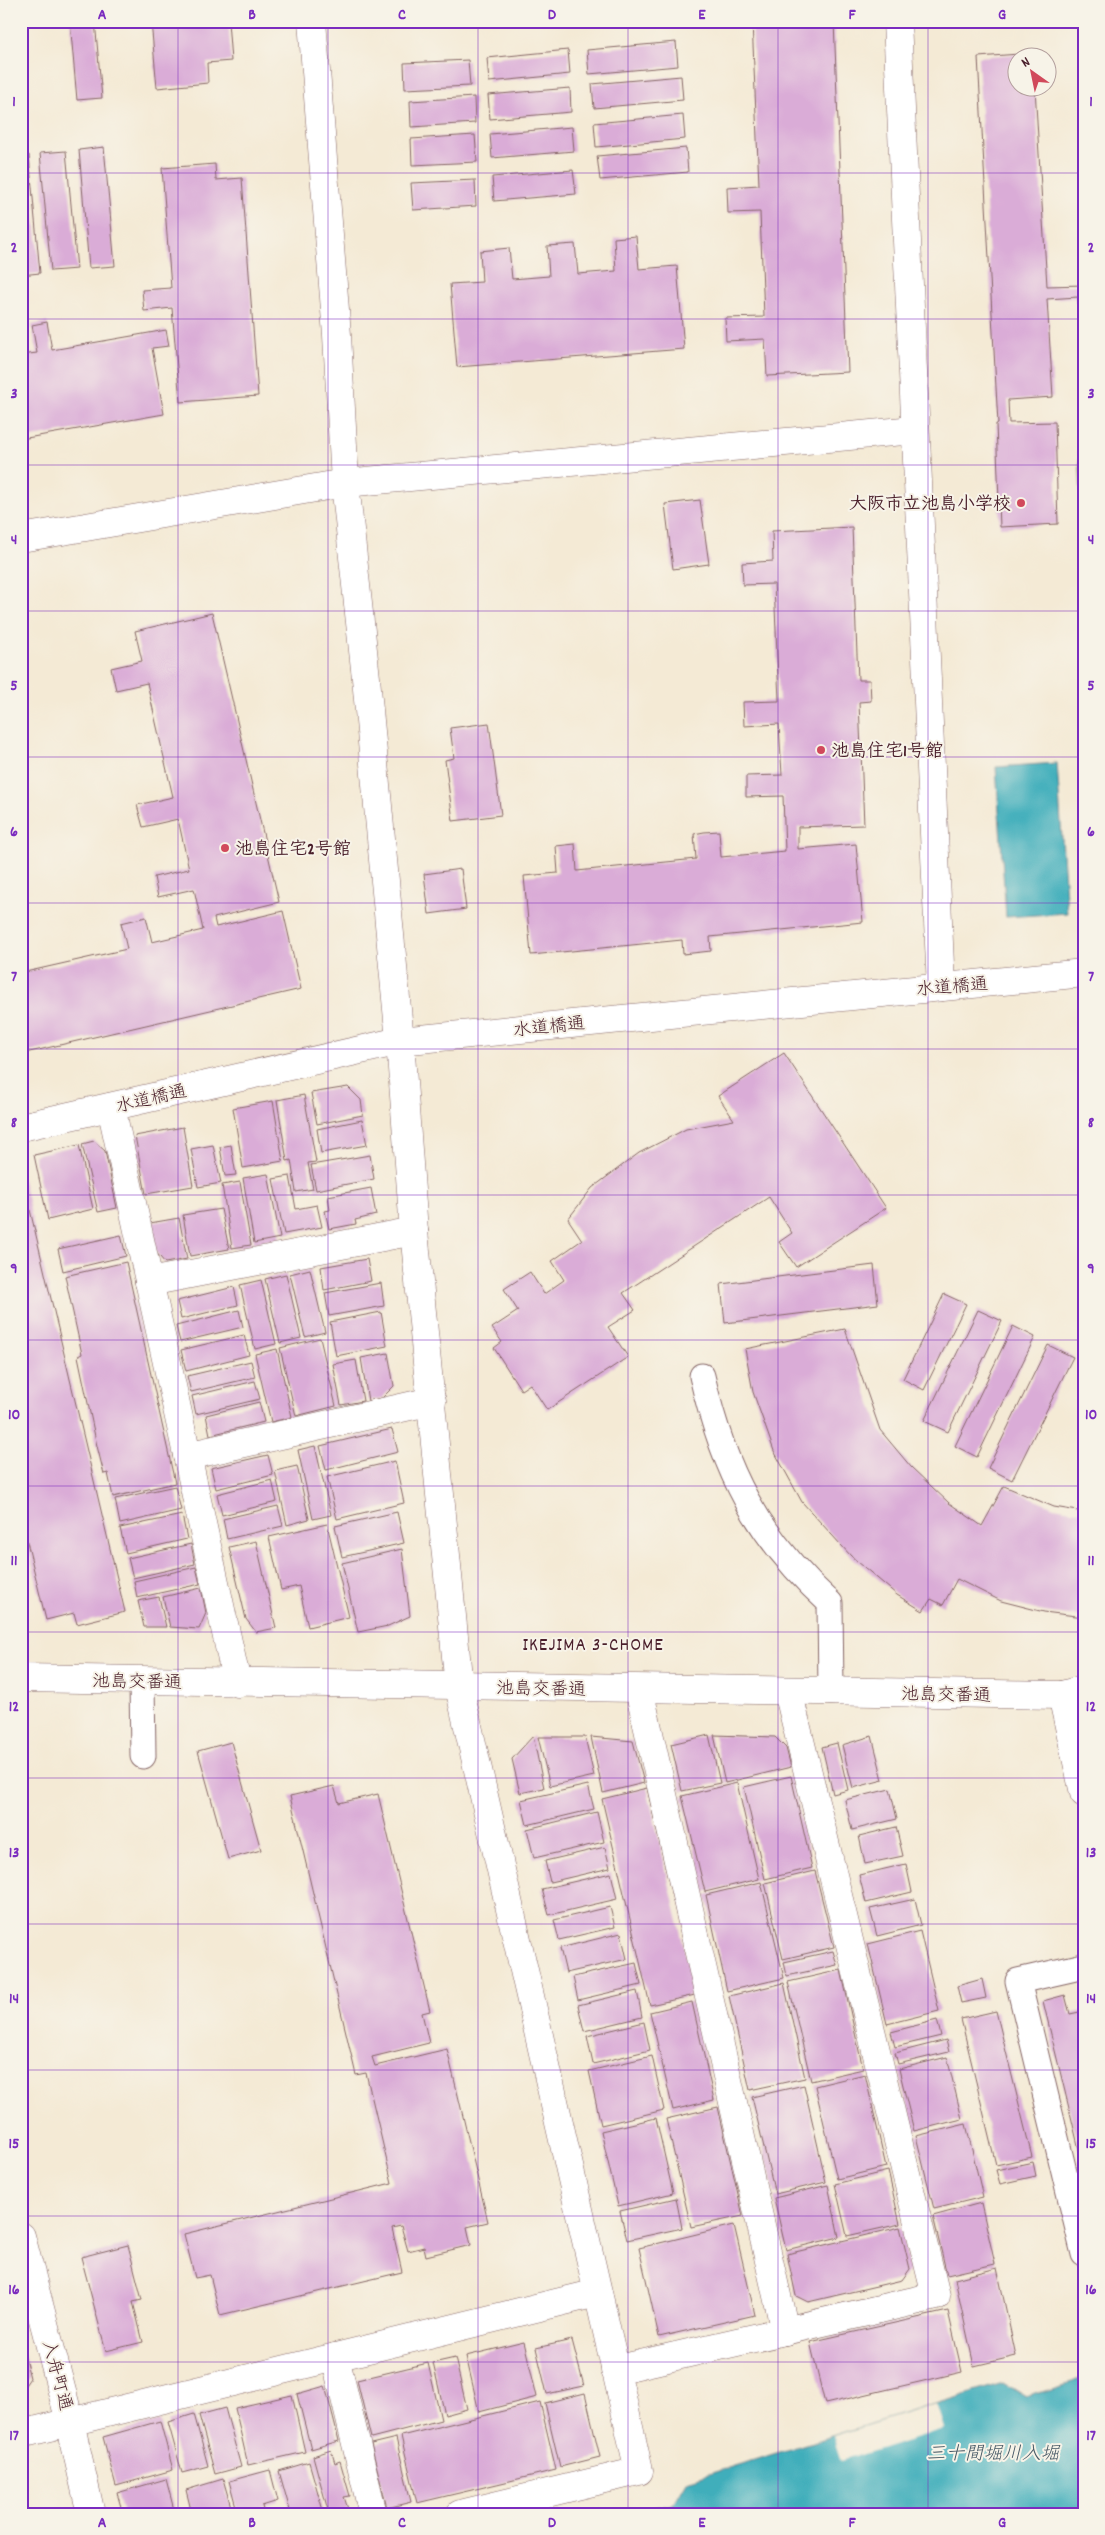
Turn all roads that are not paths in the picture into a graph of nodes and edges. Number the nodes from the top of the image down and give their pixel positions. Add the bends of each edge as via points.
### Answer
1 (312, 21) edge
2 (897, 21) edge
3 (914, 430) junction
4 (345, 483) junction
5 (21, 538) edge
6 (1084, 973) edge
7 (941, 987) junction
8 (400, 1041) junction
9 (111, 1108) junction
10 (21, 1127) edge
11 (414, 1231) junction
12 (149, 1282) junction
13 (702, 1376) dead end
14 (432, 1401) junction
15 (187, 1456) junction
16 (21, 1678) edge
17 (142, 1681) junction
18 (237, 1683) junction
19 (459, 1687) junction
20 (639, 1689) junction
21 (788, 1691) junction
22 (831, 1692) junction
23 (1073, 1692) edge
24 (143, 1756) dead end
25 (1084, 1792) edge
26 (1084, 1966) edge
27 (22, 2241) edge
28 (1084, 2254) edge
29 (596, 2293) junction
30 (785, 2331) junction
31 (335, 2357) junction
32 (615, 2370) junction
33 (70, 2422) junction
34 (21, 2434) edge
35 (92, 2514) edge
36 (373, 2514) edge
37 (460, 2514) edge

1 - 4 street via 337,335
2 - 3 street
3 - 4 street
3 - 7 street
4 - 5 street
4 - 8 street
6 - 7 street, 水道橋通
7 - 8 street, 水道橋通
8 - 9 street, 水道橋通
8 - 11 street
9 - 10 street, 水道橋通
9 - 12 street
11 - 12 street
11 - 14 street
12 - 15 street
13 - 22 lane via 716,1432 738,1486 772,1542 830,1603
14 - 15 street
14 - 19 street
15 - 18 street
16 - 17 street, 池島交番通
17 - 18 street, 池島交番通
17 - 24 lane
18 - 19 street, 池島交番通
19 - 20 street, 池島交番通
19 - 29 street
20 - 21 street, 池島交番通
20 - 30 street
21 - 22 street, 池島交番通
21 - 30 street via 936,2296
22 - 23 street, 池島交番通
23 - 25 street
26 - 28 lane via 1018,1981
27 - 33 street, 入舟町通
29 - 31 street
29 - 32 street
30 - 32 street
31 - 33 street
31 - 36 street
32 - 37 street via 639,2471
33 - 34 street
33 - 35 street, 入舟町通

